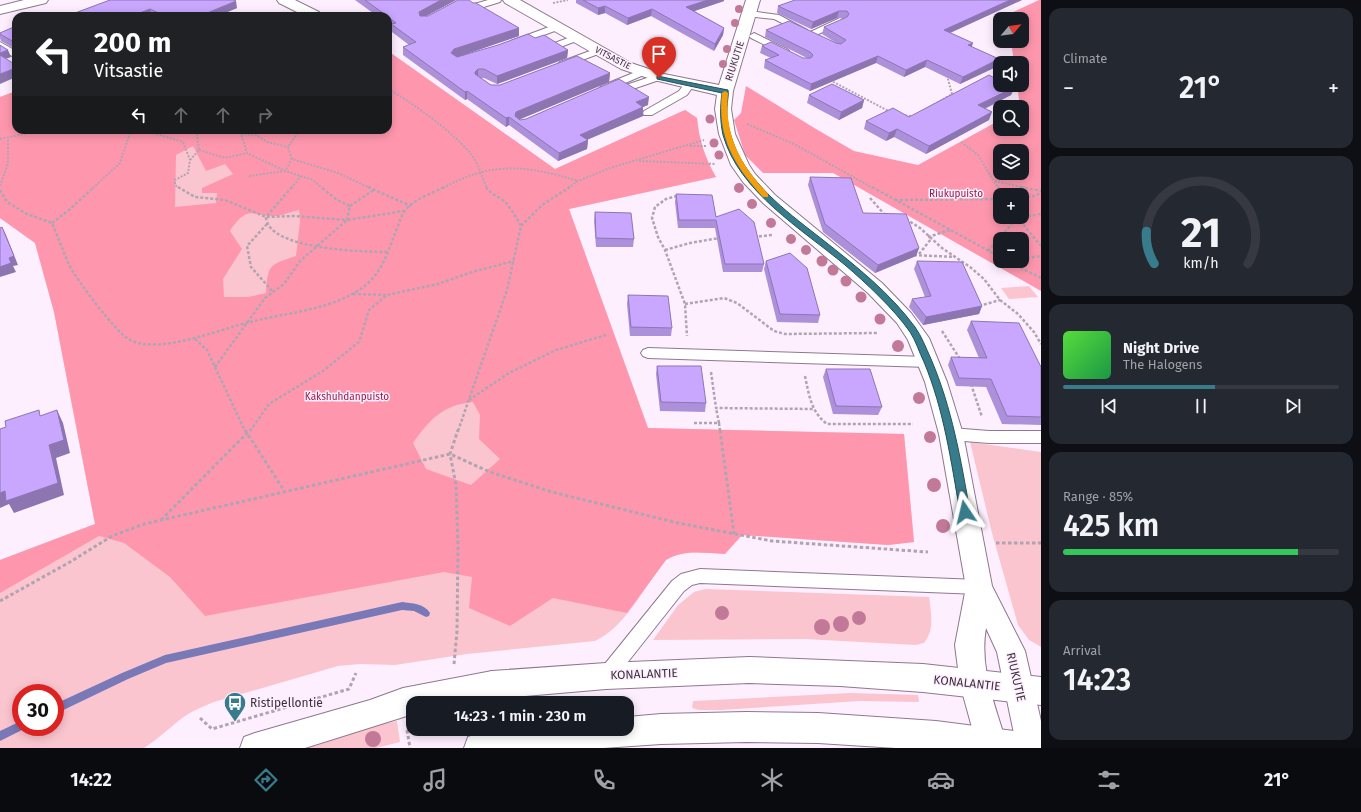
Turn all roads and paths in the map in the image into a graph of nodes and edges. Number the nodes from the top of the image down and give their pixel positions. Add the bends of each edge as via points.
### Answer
1 (42, 0) edge
2 (284, 0) edge
3 (497, 0) edge
4 (510, 0) edge
5 (474, 7) edge
6 (752, 7) edge
7 (301, 8) junction
8 (0, 10) edge
9 (292, 12) edge
10 (308, 12) edge
11 (842, 21) edge
12 (555, 26) junction
13 (811, 34) junction
14 (519, 36) edge
15 (754, 36) dead end
16 (576, 38) junction
17 (824, 41) edge
18 (0, 45) edge
19 (555, 46) edge
20 (502, 48) edge
21 (598, 51) junction
22 (12, 52) edge
23 (792, 56) edge
24 (805, 62) joint
25 (554, 68) edge
26 (643, 72) junction
27 (659, 78) junction
28 (689, 85) junction
29 (392, 91) edge
30 (725, 91) junction
31 (593, 93) edge
32 (602, 98) edge
33 (648, 113) dead end
34 (743, 121) dead end
35 (26, 134) edge
36 (130, 134) edge
37 (157, 134) edge
38 (198, 134) edge
39 (241, 134) joint
40 (297, 134) edge
41 (8, 138) junction
42 (0, 139) edge
43 (704, 140) dead end
44 (961, 142) edge
45 (688, 146) junction
46 (706, 146) dead end
47 (288, 147) junction
48 (199, 150) junction
49 (247, 153) junction
50 (292, 159) junction
51 (190, 160) junction
52 (637, 161) junction
53 (716, 164) dead end
54 (285, 171) junction
55 (480, 171) junction
56 (250, 176) dead end
57 (301, 176) junction
58 (578, 181) junction
59 (994, 181) junction
60 (0, 186) edge
61 (998, 188) edge
62 (375, 189) junction
63 (0, 190) edge
64 (1041, 192) edge
65 (678, 196) edge
66 (1029, 196) edge
67 (870, 198) dead end
68 (993, 199) edge
69 (894, 200) junction
70 (350, 206) junction
71 (411, 206) junction
72 (404, 211) junction
73 (1041, 214) edge
74 (879, 215) edge
75 (885, 215) junction
76 (891, 215) edge
77 (1029, 216) edge
78 (266, 217) junction
79 (902, 217) edge
80 (347, 220) junction
81 (52, 223) junction
82 (267, 224) junction
83 (1011, 224) edge
84 (1023, 224) edge
85 (521, 226) junction
86 (950, 230) junction
87 (772, 235) dead end
88 (748, 237) edge
89 (721, 238) edge
90 (929, 238) junction
91 (1041, 246) edge
92 (317, 247) junction
93 (665, 250) junction
94 (988, 251) junction
95 (389, 252) junction
96 (993, 254) edge
97 (911, 255) edge
98 (919, 255) junction
99 (1041, 256) edge
100 (955, 257) junction
101 (1029, 258) edge
102 (514, 261) junction
103 (1021, 268) edge
104 (1041, 278) edge
105 (273, 292) junction
106 (352, 294) junction
107 (386, 295) junction
108 (1000, 300) junction
109 (685, 304) junction
110 (975, 307) edge
111 (246, 323) junction
112 (877, 333) dead end
113 (606, 335) dead end
114 (195, 338) junction
115 (1041, 344) edge
116 (648, 353) dead end
117 (689, 355) junction
118 (708, 356) junction
119 (928, 362) junction
120 (215, 366) junction
121 (805, 375) dead end
122 (469, 400) junction
123 (716, 408) junction
124 (813, 409) junction
125 (694, 423) dead end
126 (719, 423) junction
127 (914, 424) dead end
128 (951, 434) junction
129 (247, 435) junction
130 (1041, 437) edge
131 (450, 454) junction
132 (285, 492) junction
133 (161, 520) junction
134 (734, 534) junction
135 (971, 542) junction
136 (1041, 544) edge
137 (928, 552) dead end
138 (979, 587) junction
139 (0, 601) edge
140 (454, 664) dead end
141 (356, 673) dead end
142 (606, 676) junction
143 (974, 684) junction
144 (1030, 689) edge
145 (492, 694) edge
146 (200, 718) dead end
147 (991, 742) junction
148 (491, 743) edge
149 (255, 748) edge
150 (1029, 748) edge
151 (1032, 748) edge

1 - 8 street
2 - 7 street
3 - 5 lane
4 - 12 street, VITSASTIE
6 - 13 lane
6 - 30 street, RIUKUTIE
7 - 9 street
7 - 10 street
11 - 13 lane
12 - 14 lane
12 - 16 street, VITSASTIE
12 - 20 lane
13 - 17 lane
15 - 23 lane
16 - 19 lane
16 - 21 street, VITSASTIE
18 - 22 lane
21 - 25 lane
21 - 26 street, VITSASTIE
24 - 24 path via 824,77 896,115 914,116 952,94 945,68 876,35 863,36
26 - 27 street, VITSASTIE
26 - 31 lane
27 - 28 street, VITSASTIE
27 - 32 lane via 630,86
28 - 30 street, VITSASTIE
28 - 33 lane via 683,93
29 - 55 path via 458,140 472,155
30 - 119 street, RIUKUTIE via 723,109 726,134 749,178 781,211 876,288 912,329
34 - 69 path via 753,128 794,144
35 - 41 path
36 - 81 path via 120,163
37 - 51 path via 183,142
38 - 48 path
39 - 47 path via 257,136 267,142
39 - 49 path
40 - 47 path
41 - 42 path
41 - 60 path via 8,163
43 - 45 path
44 - 59 path via 978,155
45 - 46 path
45 - 52 path
47 - 50 path
48 - 49 path via 225,158
48 - 51 path
49 - 54 path
50 - 54 path
50 - 62 path via 338,173
51 - 78 path via 188,174 175,180 175,186 195,197 225,200
52 - 53 path
52 - 58 path via 610,168
54 - 56 path
54 - 57 path
55 - 58 path via 514,168 551,172
55 - 71 path via 444,187
55 - 85 path via 489,192 501,198
57 - 70 path via 313,180 337,200
57 - 78 path
58 - 85 path via 542,205
59 - 61 path
59 - 64 path
62 - 70 path
62 - 71 path
63 - 81 path via 7,202 27,214
64 - 66 path
65 - 93 path via 666,199 656,207 652,218
67 - 75 path
68 - 69 path
69 - 86 path
70 - 80 path
71 - 72 path
72 - 80 path
72 - 95 path
73 - 77 path
74 - 75 path
75 - 76 path
78 - 80 path via 294,216
78 - 82 path
79 - 90 path via 920,228
80 - 92 path
81 - 114 path via 70,265 121,334 129,340 143,344
82 - 92 path via 274,231
82 - 105 path via 247,246 251,267
83 - 94 path
84 - 91 path
85 - 102 path
86 - 90 path
86 - 94 path
87 - 88 path
89 - 93 path
90 - 98 path
90 - 100 path
92 - 95 path via 354,252
92 - 105 path via 300,261 284,284
93 - 109 path
94 - 96 path
95 - 106 path via 370,282
97 - 98 path
98 - 100 path
99 - 101 path
100 - 108 path via 984,279
102 - 107 path via 438,284
102 - 122 path via 507,290
103 - 104 path
105 - 111 path via 265,298
106 - 107 path
106 - 111 path via 337,301
107 - 129 path via 369,310 359,342 324,371 269,404
108 - 110 path
108 - 115 path via 1018,314
109 - 112 path via 724,298 737,303 774,331 785,334
109 - 117 path
111 - 114 path
111 - 120 path
113 - 122 path via 556,350 508,373
114 - 120 path via 207,350
116 - 117 lane
117 - 118 lane
118 - 119 lane
118 - 123 path
119 - 128 street, RIUKUTIE
120 - 129 path
121 - 124 path
122 - 131 path
123 - 124 path
123 - 126 path
124 - 127 path via 818,418 827,424
125 - 126 path
126 - 134 path
128 - 130 lane
128 - 135 street, RIUKUTIE
129 - 132 path
129 - 133 path
131 - 132 path
131 - 134 path via 490,472 552,492
131 - 140 path via 456,485 458,546
132 - 133 path
133 - 139 path via 112,536
134 - 137 path via 772,542
135 - 136 path
135 - 138 street, RIUKUTIE
138 - 142 lane via 700,576 687,579 678,586
138 - 143 street, RIUKUTIE via 969,645
138 - 144 street, RIUKUTIE
141 - 146 path via 349,689 212,729
142 - 143 street, KONALANTIE via 749,670 923,678
142 - 145 street, KONALANTIE
143 - 144 street, KONALANTIE
143 - 147 street, RIUKUTIE
144 - 151 street, RIUKUTIE
145 - 149 street, KONALANTIE via 403,702
147 - 148 street via 818,728 746,727 661,729
147 - 150 street

